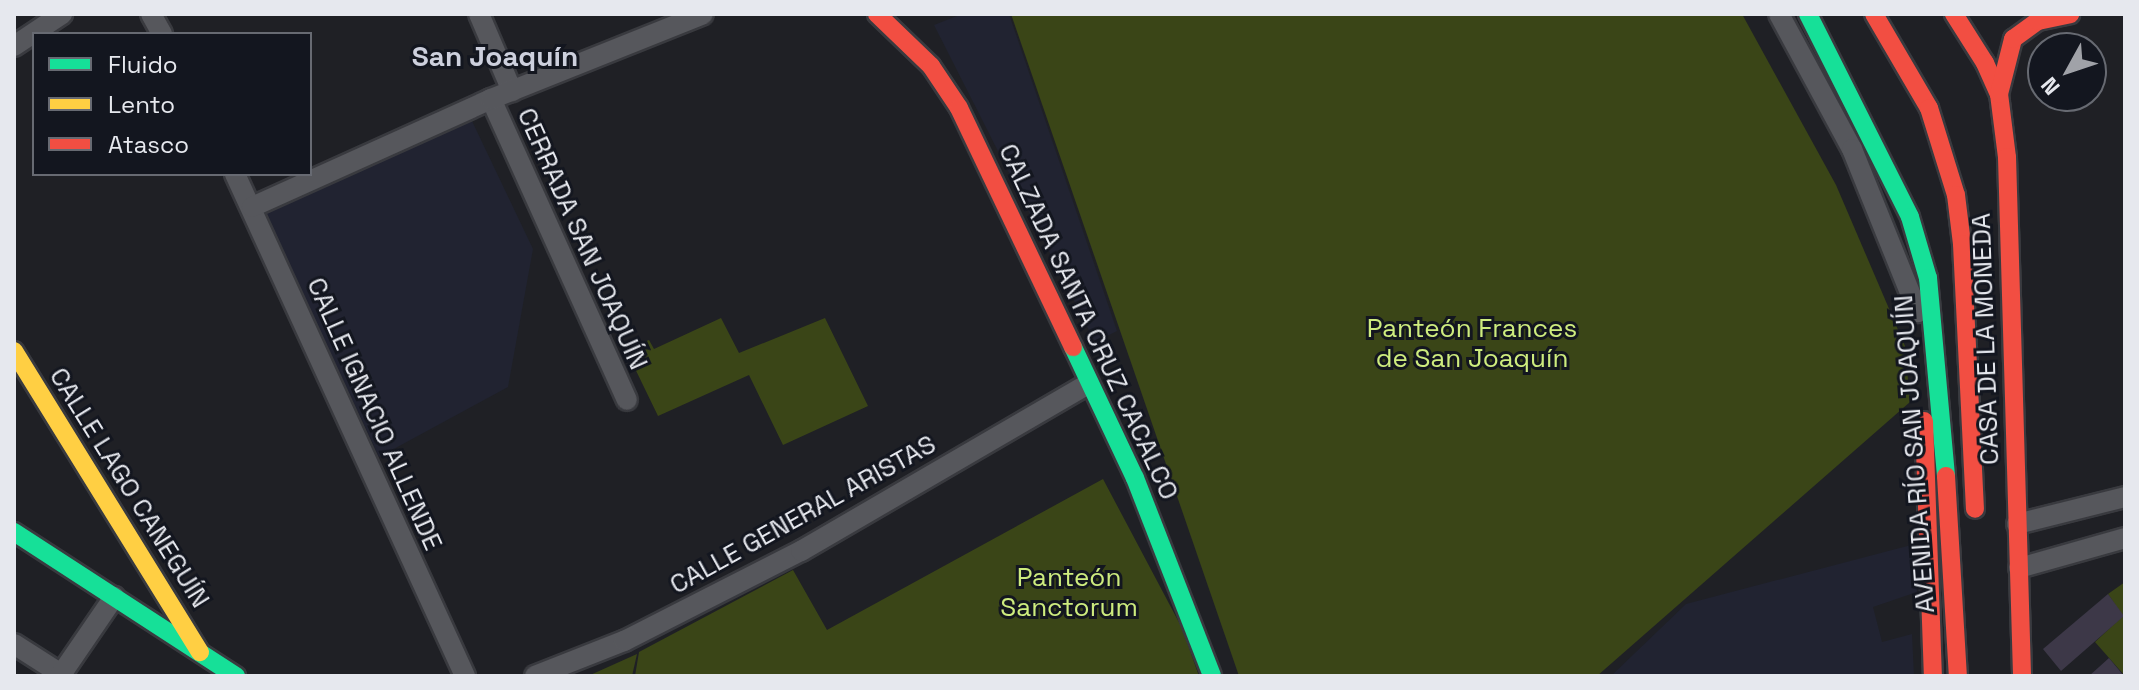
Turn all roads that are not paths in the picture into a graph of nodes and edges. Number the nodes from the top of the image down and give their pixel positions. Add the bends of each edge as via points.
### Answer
1 (62, 14) edge
2 (151, 14) edge
3 (479, 14) edge
4 (703, 14) edge
5 (877, 14) edge
6 (1779, 14) edge
7 (1808, 14) edge
8 (1874, 14) edge
9 (1954, 14) edge
10 (2070, 14) edge
11 (1965, 23) edge
12 (35, 32) edge
13 (161, 32) edge
14 (32, 34) edge
15 (14, 46) edge
16 (512, 91) junction
17 (1999, 94) junction
18 (491, 99) junction
19 (236, 176) edge
20 (252, 207) junction
21 (1910, 217) junction
22 (1918, 312) junction
23 (14, 351) edge
24 (1088, 384) junction
25 (627, 400) dead end
26 (2125, 497) edge
27 (1975, 522) dead end
28 (2017, 524) junction
29 (14, 532) edge
30 (2125, 538) edge
31 (2019, 568) junction
32 (114, 597) junction
33 (14, 644) edge
34 (200, 652) junction
35 (62, 675) edge
36 (236, 676) edge
37 (465, 676) edge
38 (535, 676) edge
39 (1212, 676) edge
40 (1933, 676) edge
41 (1958, 676) edge
42 (2022, 676) edge

1 - 12 street
2 - 13 street
3 - 16 street
4 - 16 street
5 - 24 main road, CALZADA SANTA CRUZ CACALCO via 931,66 959,108
6 - 22 street via 1852,149
7 - 21 main road, AVENIDA RÍO SAN JOAQUÍN
8 - 27 main road via 1929,108 1956,195
9 - 11 main road, CASA DE LA MONEDA
10 - 17 main road via 2038,21 2013,39
11 - 17 main road, CASA DE LA MONEDA
14 - 15 street
16 - 18 street
17 - 28 main road, CASA DE LA MONEDA via 2007,157
18 - 20 street
18 - 25 street, CERRADA SAN JOAQUÍN
19 - 20 street, CALLE IGNACIO ALLENDE
20 - 37 street, CALLE IGNACIO ALLENDE
21 - 22 main road
21 - 41 main road, AVENIDA RÍO SAN JOAQUÍN via 1934,310
22 - 40 main road
23 - 34 main road, CALLE LAGO CANEGUÍN
24 - 38 street, CALLE GENERAL ARISTAS via 801,551 624,641
24 - 39 main road, CALZADA SANTA CRUZ CACALCO via 1155,525
26 - 28 street
28 - 31 main road, CASA DE LA MONEDA
29 - 32 main road
30 - 31 street
31 - 42 main road, CASA DE LA MONEDA
32 - 34 main road
32 - 35 street
33 - 35 street
34 - 36 main road

